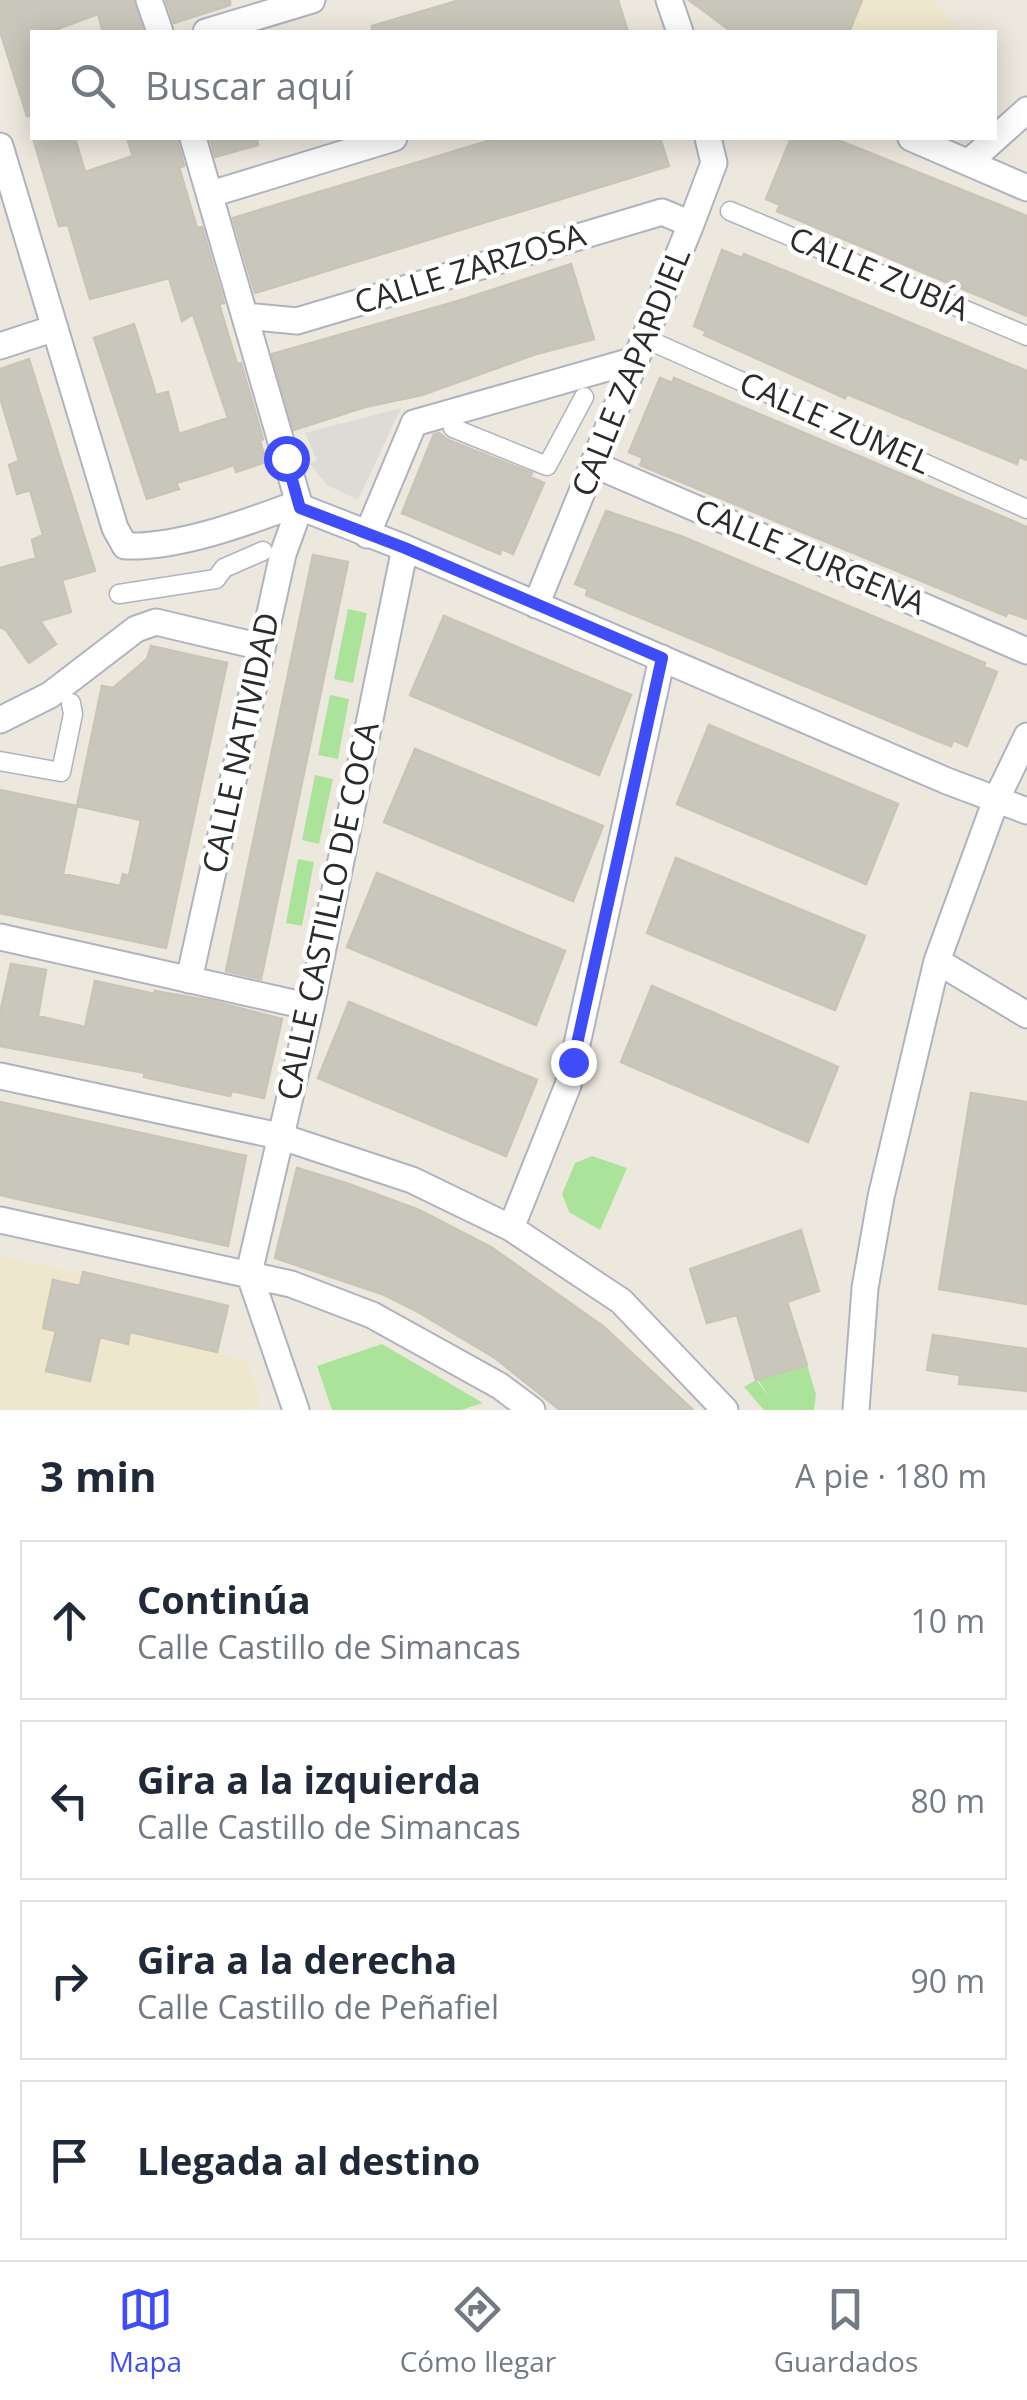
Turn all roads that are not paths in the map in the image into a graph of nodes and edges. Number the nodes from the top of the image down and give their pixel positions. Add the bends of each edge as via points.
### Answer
1 (149, 0) edge
2 (312, 0) edge
3 (669, 0) edge
4 (159, 30) edge
5 (213, 30) edge
6 (679, 30) edge
7 (1027, 110) edge
8 (997, 137) edge
9 (194, 140) edge
10 (387, 140) edge
11 (708, 140) edge
12 (915, 140) edge
13 (994, 140) edge
14 (0, 146) edge
15 (969, 162) junction
16 (1027, 188) edge
17 (210, 194) junction
18 (730, 212) dead end
19 (691, 224) junction
20 (245, 316) junction
21 (55, 328) junction
22 (1027, 336) edge
23 (0, 346) edge
24 (639, 349) junction
25 (584, 396) dead end
26 (453, 428) dead end
27 (593, 464) junction
28 (299, 505) junction
29 (1027, 509) edge
30 (367, 535) junction
31 (405, 548) junction
32 (263, 551) dead end
33 (119, 594) dead end
34 (536, 605) junction
35 (262, 648) junction
36 (1027, 650) edge
37 (662, 658) junction
38 (71, 703) dead end
39 (0, 720) edge
40 (1027, 736) edge
41 (0, 762) edge
42 (996, 800) junction
43 (1027, 811) edge
44 (0, 938) edge
45 (937, 961) junction
46 (188, 980) junction
47 (311, 1007) junction
48 (1027, 1015) edge
49 (0, 1076) edge
50 (278, 1136) junction
51 (0, 1220) edge
52 (511, 1228) junction
53 (249, 1273) junction
54 (296, 1410) edge
55 (532, 1410) edge
56 (725, 1410) edge
57 (856, 1410) edge

1 - 4 street
2 - 5 street
3 - 6 street
7 - 8 street
9 - 17 street
10 - 17 street
11 - 19 street, CALLE ZAPARDIEL via 714,163
12 - 15 street
13 - 15 street
14 - 21 street
15 - 16 street
17 - 20 street
18 - 22 street, CALLE ZUBÍA
19 - 20 street, CALLE ZARZOSA via 662,212 298,321
19 - 24 street, CALLE ZAPARDIEL
20 - 28 street
21 - 23 street
21 - 28 street via 125,546 150,547
24 - 27 street, CALLE ZAPARDIEL
24 - 29 street, CALLE ZUMEL
24 - 30 street via 414,424
25 - 26 street via 548,466
27 - 34 street, CALLE ZAPARDIEL
27 - 36 street, CALLE ZURGENA
28 - 30 street
28 - 35 street, CALLE NATIVIDAD
30 - 31 street
31 - 34 street
31 - 47 street, CALLE CASTILLO DE COCA
32 - 33 street via 216,578
34 - 37 street
35 - 39 street via 156,622 136,628 50,695
35 - 46 street, CALLE NATIVIDAD
37 - 42 street
37 - 52 street via 568,1084
38 - 41 street via 61,772
40 - 42 street
42 - 43 street
42 - 45 street
44 - 46 street
45 - 48 street
45 - 57 street via 881,1197 865,1288
46 - 47 street
47 - 50 street, CALLE CASTILLO DE COCA
49 - 50 street
50 - 52 street via 412,1180
50 - 53 street, CALLE CASTILLO DE COCA
51 - 53 street
52 - 56 street via 620,1301
53 - 54 street
53 - 55 street via 372,1314

